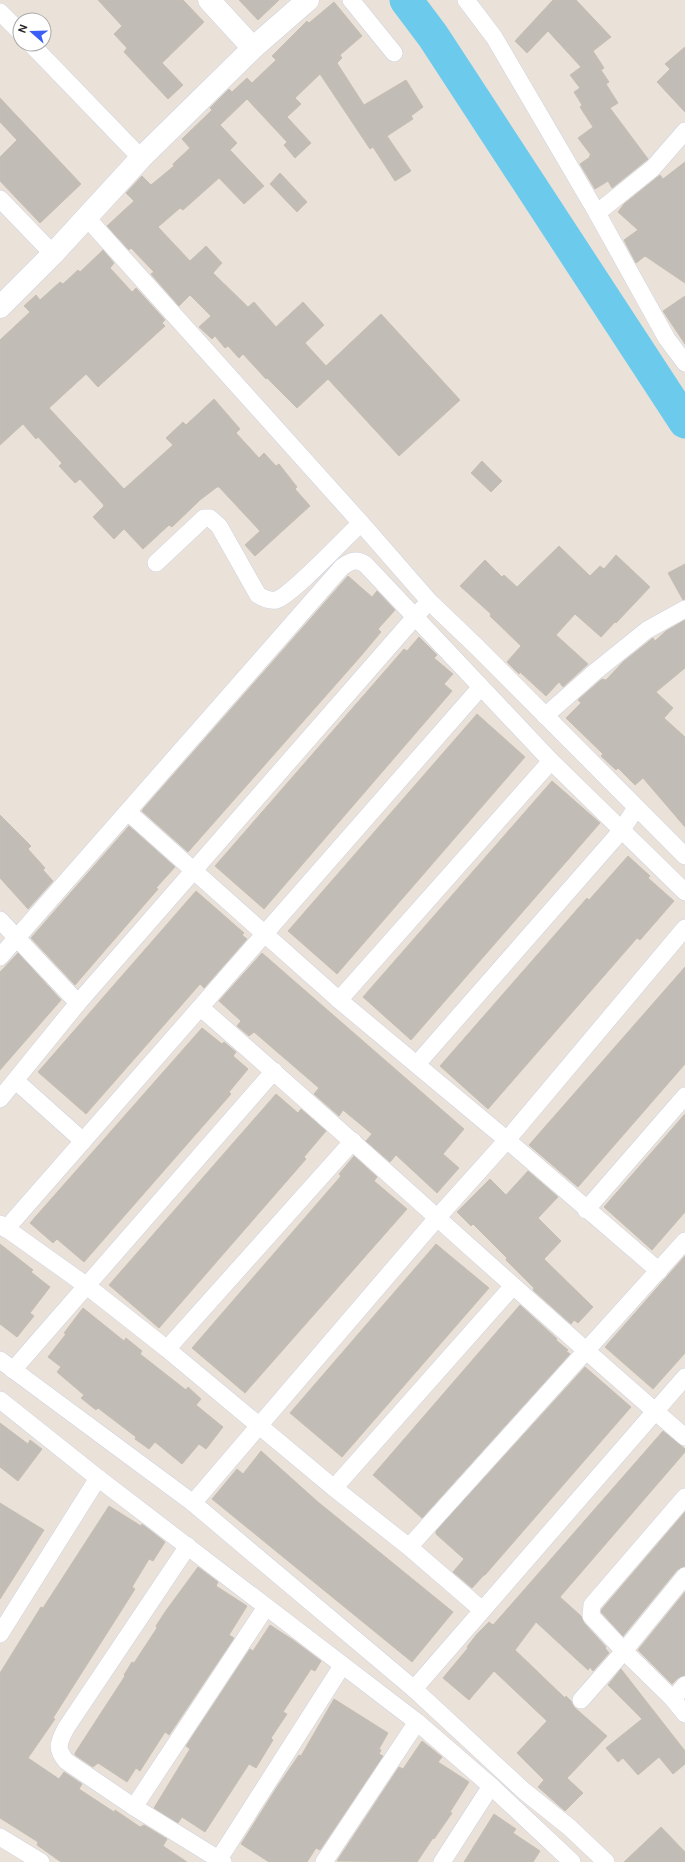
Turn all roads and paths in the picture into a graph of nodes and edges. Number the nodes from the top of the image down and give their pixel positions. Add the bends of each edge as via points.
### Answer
1 (209, 0) edge
2 (308, 0) edge
3 (351, 0) edge
4 (466, 0) edge
5 (0, 12) edge
6 (12, 24) edge
7 (253, 48) junction
8 (39, 52) edge
9 (394, 53) dead end
10 (685, 132) edge
11 (141, 158) junction
12 (0, 199) edge
13 (598, 213) junction
14 (86, 218) junction
15 (53, 254) junction
16 (0, 307) edge
17 (685, 363) edge
18 (361, 523) junction
19 (156, 563) dead end
20 (430, 602) junction
21 (685, 609) edge
22 (414, 617) junction
23 (480, 688) junction
24 (545, 716) junction
25 (551, 761) junction
26 (636, 808) junction
27 (128, 812) junction
28 (620, 830) junction
29 (685, 856) edge
30 (194, 871) junction
31 (685, 892) edge
32 (0, 920) edge
33 (685, 928) edge
34 (264, 934) junction
35 (17, 938) junction
36 (0, 957) edge
37 (339, 1000) junction
38 (78, 1003) junction
39 (201, 1008) junction
40 (416, 1064) junction
41 (274, 1071) junction
42 (16, 1081) junction
43 (685, 1096) edge
44 (0, 1099) edge
45 (507, 1140) junction
46 (83, 1141) junction
47 (354, 1141) junction
48 (586, 1210) junction
49 (437, 1218) junction
50 (3, 1227) edge
51 (685, 1241) edge
52 (659, 1271) junction
53 (87, 1286) junction
54 (513, 1286) junction
55 (167, 1349) junction
56 (587, 1350) junction
57 (6, 1365) edge
58 (685, 1377) edge
59 (0, 1400) edge
60 (654, 1411) junction
61 (259, 1426) junction
62 (685, 1437) edge
63 (98, 1478) junction
64 (334, 1488) junction
65 (685, 1497) edge
66 (193, 1503) junction
67 (188, 1546) junction
68 (409, 1547) junction
69 (685, 1576) edge
70 (266, 1607) junction
71 (482, 1610) junction
72 (0, 1634) edge
73 (624, 1651) junction
74 (342, 1666) junction
75 (685, 1685) edge
76 (414, 1689) junction
77 (673, 1699) junction
78 (582, 1700) dead end
79 (685, 1714) edge
80 (417, 1722) junction
81 (491, 1786) junction
82 (134, 1807) junction
83 (0, 1837) edge
84 (220, 1861) edge
85 (570, 1861) edge
86 (41, 1862) edge
87 (324, 1862) edge
88 (442, 1862) edge
89 (606, 1862) edge

1 - 7 street
2 - 7 street
3 - 9 street
4 - 13 street via 494,37
5 - 6 street
7 - 11 street
8 - 11 street
10 - 13 street via 653,168
11 - 14 street
12 - 15 street
13 - 17 street via 668,339
14 - 15 street
14 - 18 street
15 - 16 street
18 - 19 street via 290,592 275,600 258,596 219,526 210,518 204,518
18 - 20 street
20 - 22 street
20 - 24 street
21 - 24 street via 647,630
22 - 23 street
22 - 27 street via 366,565 351,560 342,567
22 - 30 street
23 - 25 street
23 - 34 street
24 - 26 street
25 - 28 street
25 - 37 street
26 - 28 street
26 - 29 street
27 - 30 street
27 - 35 street
28 - 31 street
28 - 40 street
30 - 34 street
30 - 38 street
32 - 35 street
33 - 45 street
34 - 37 street
34 - 39 street
35 - 36 street
35 - 38 street
37 - 40 street
38 - 42 street
39 - 41 street
39 - 46 street
40 - 45 street
41 - 47 street
41 - 53 street
42 - 44 street
42 - 46 street
43 - 48 street
45 - 48 street
45 - 49 street
46 - 50 street
47 - 49 street
47 - 55 street
48 - 52 street
49 - 54 street
49 - 61 street
50 - 53 street
51 - 52 street
52 - 56 street
53 - 55 street
53 - 57 street
54 - 56 street
54 - 64 street
55 - 61 street
56 - 60 street
56 - 68 street
57 - 66 street
58 - 60 street
59 - 63 street
60 - 62 street
60 - 71 street
61 - 64 street
61 - 66 street
63 - 67 street
63 - 72 street
64 - 68 street
65 - 73 street via 600,1593 590,1608 591,1616
66 - 76 street
67 - 70 street
67 - 82 street via 66,1728 60,1742 59,1752 66,1761
68 - 71 street
69 - 73 street
70 - 74 street
70 - 82 street
71 - 76 street
73 - 77 street
73 - 78 street
74 - 80 street
74 - 84 street
75 - 77 street
76 - 89 street via 524,1791 569,1827
77 - 79 street
80 - 81 street
80 - 87 street
81 - 85 street
81 - 88 street
82 - 84 street
83 - 86 street

